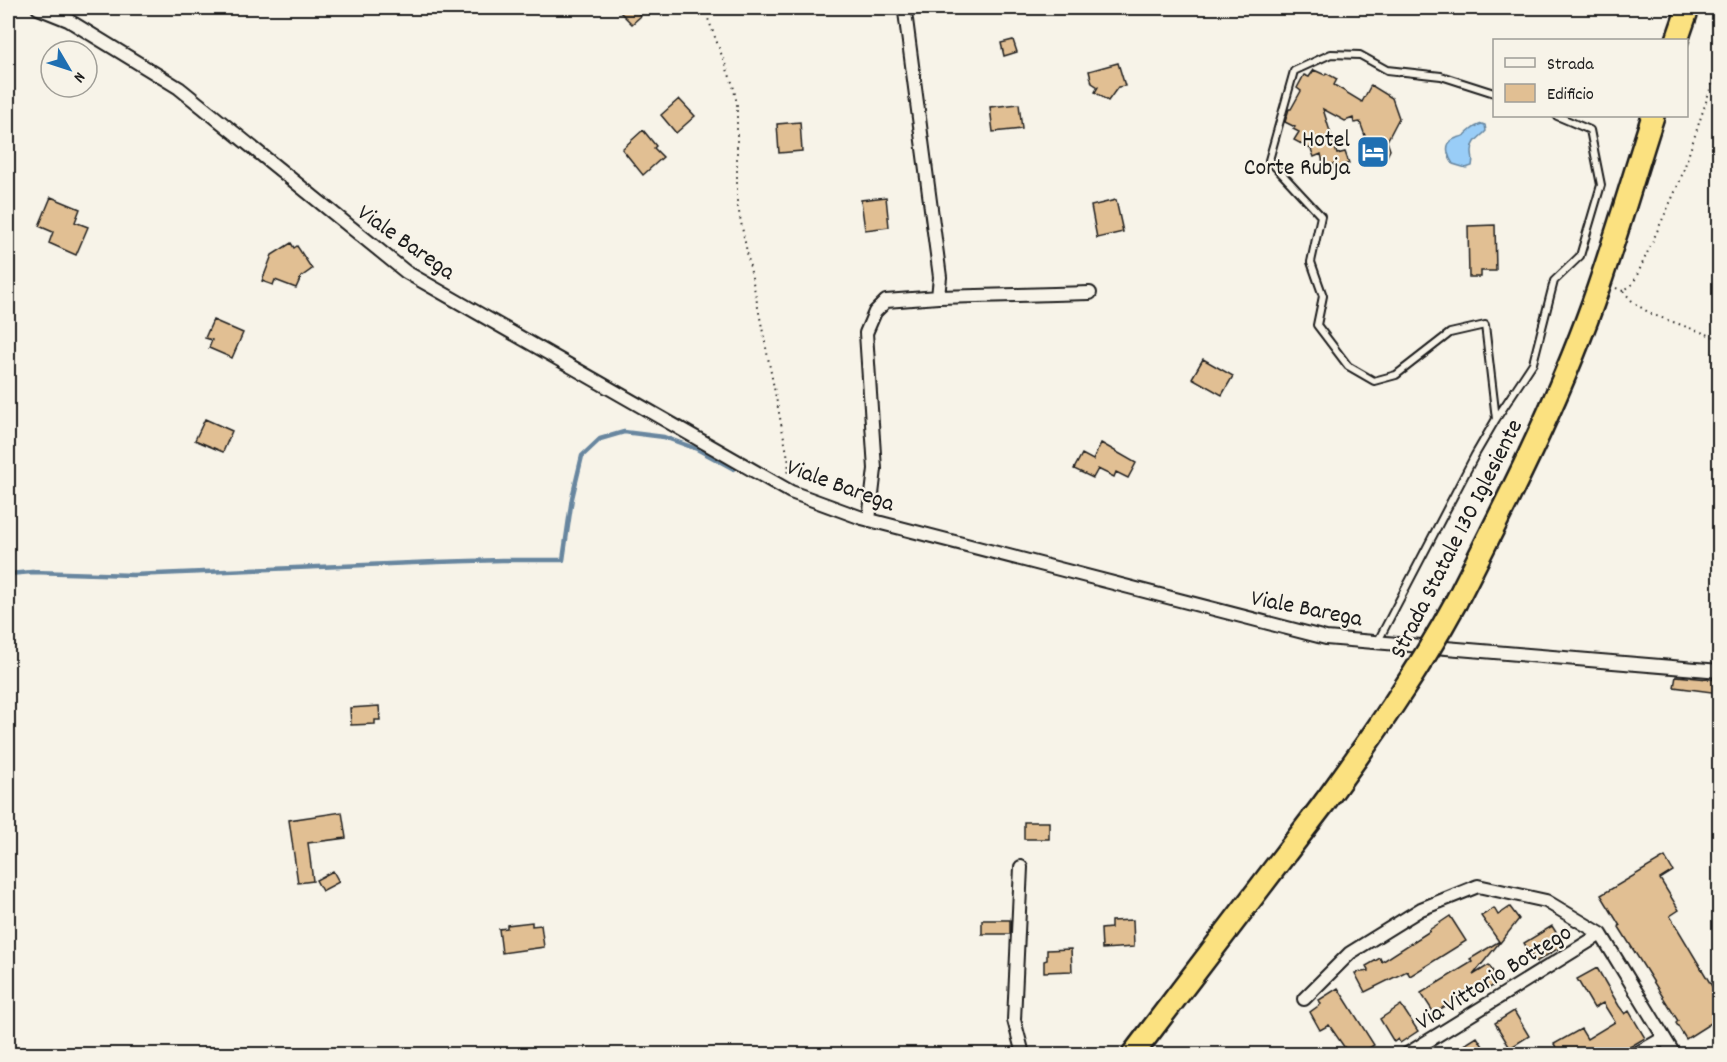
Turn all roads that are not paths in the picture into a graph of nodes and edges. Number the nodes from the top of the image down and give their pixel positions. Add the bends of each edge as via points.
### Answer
1 (38, 8) edge
2 (1688, 8) edge
3 (905, 12) dead end
4 (1677, 39) edge
5 (1493, 93) edge
6 (1559, 117) edge
7 (1653, 117) edge
8 (1090, 293) dead end
9 (938, 297) junction
10 (1496, 419) junction
11 (869, 520) junction
12 (1378, 642) junction
13 (1719, 671) edge
14 (1021, 867) dead end
15 (1601, 934) junction
16 (1304, 999) dead end
17 (1664, 1038) junction
18 (1023, 1054) edge
19 (1133, 1054) edge
20 (1407, 1054) edge
21 (1636, 1054) edge
22 (1674, 1054) edge

1 - 11 street, Viale Barega via 68,20 178,88 406,272 785,488
2 - 4 highway
3 - 9 street via 940,278
5 - 10 lane via 1441,76 1387,70 1360,55 1331,54 1294,71 1269,160 1321,216 1311,262 1323,296 1317,325 1348,366 1374,381 1396,375 1450,333 1485,325
6 - 10 lane via 1590,130 1601,185 1580,256 1554,281 1533,363
7 - 19 highway, Strada Statale 130 Iglesiente, bridge via 1593,303 1552,405 1456,602 1376,732
8 - 9 street
9 - 11 street via 886,301 875,312 866,333 876,469
10 - 12 lane
11 - 12 street, Viale Barega via 1326,638
12 - 13 street, Viale Barega
14 - 18 street via 1014,1020
15 - 16 street via 1546,900 1478,886 1421,909 1350,953
15 - 17 street
15 - 20 street, Via Vittorio Bottego
17 - 21 street
17 - 22 street

